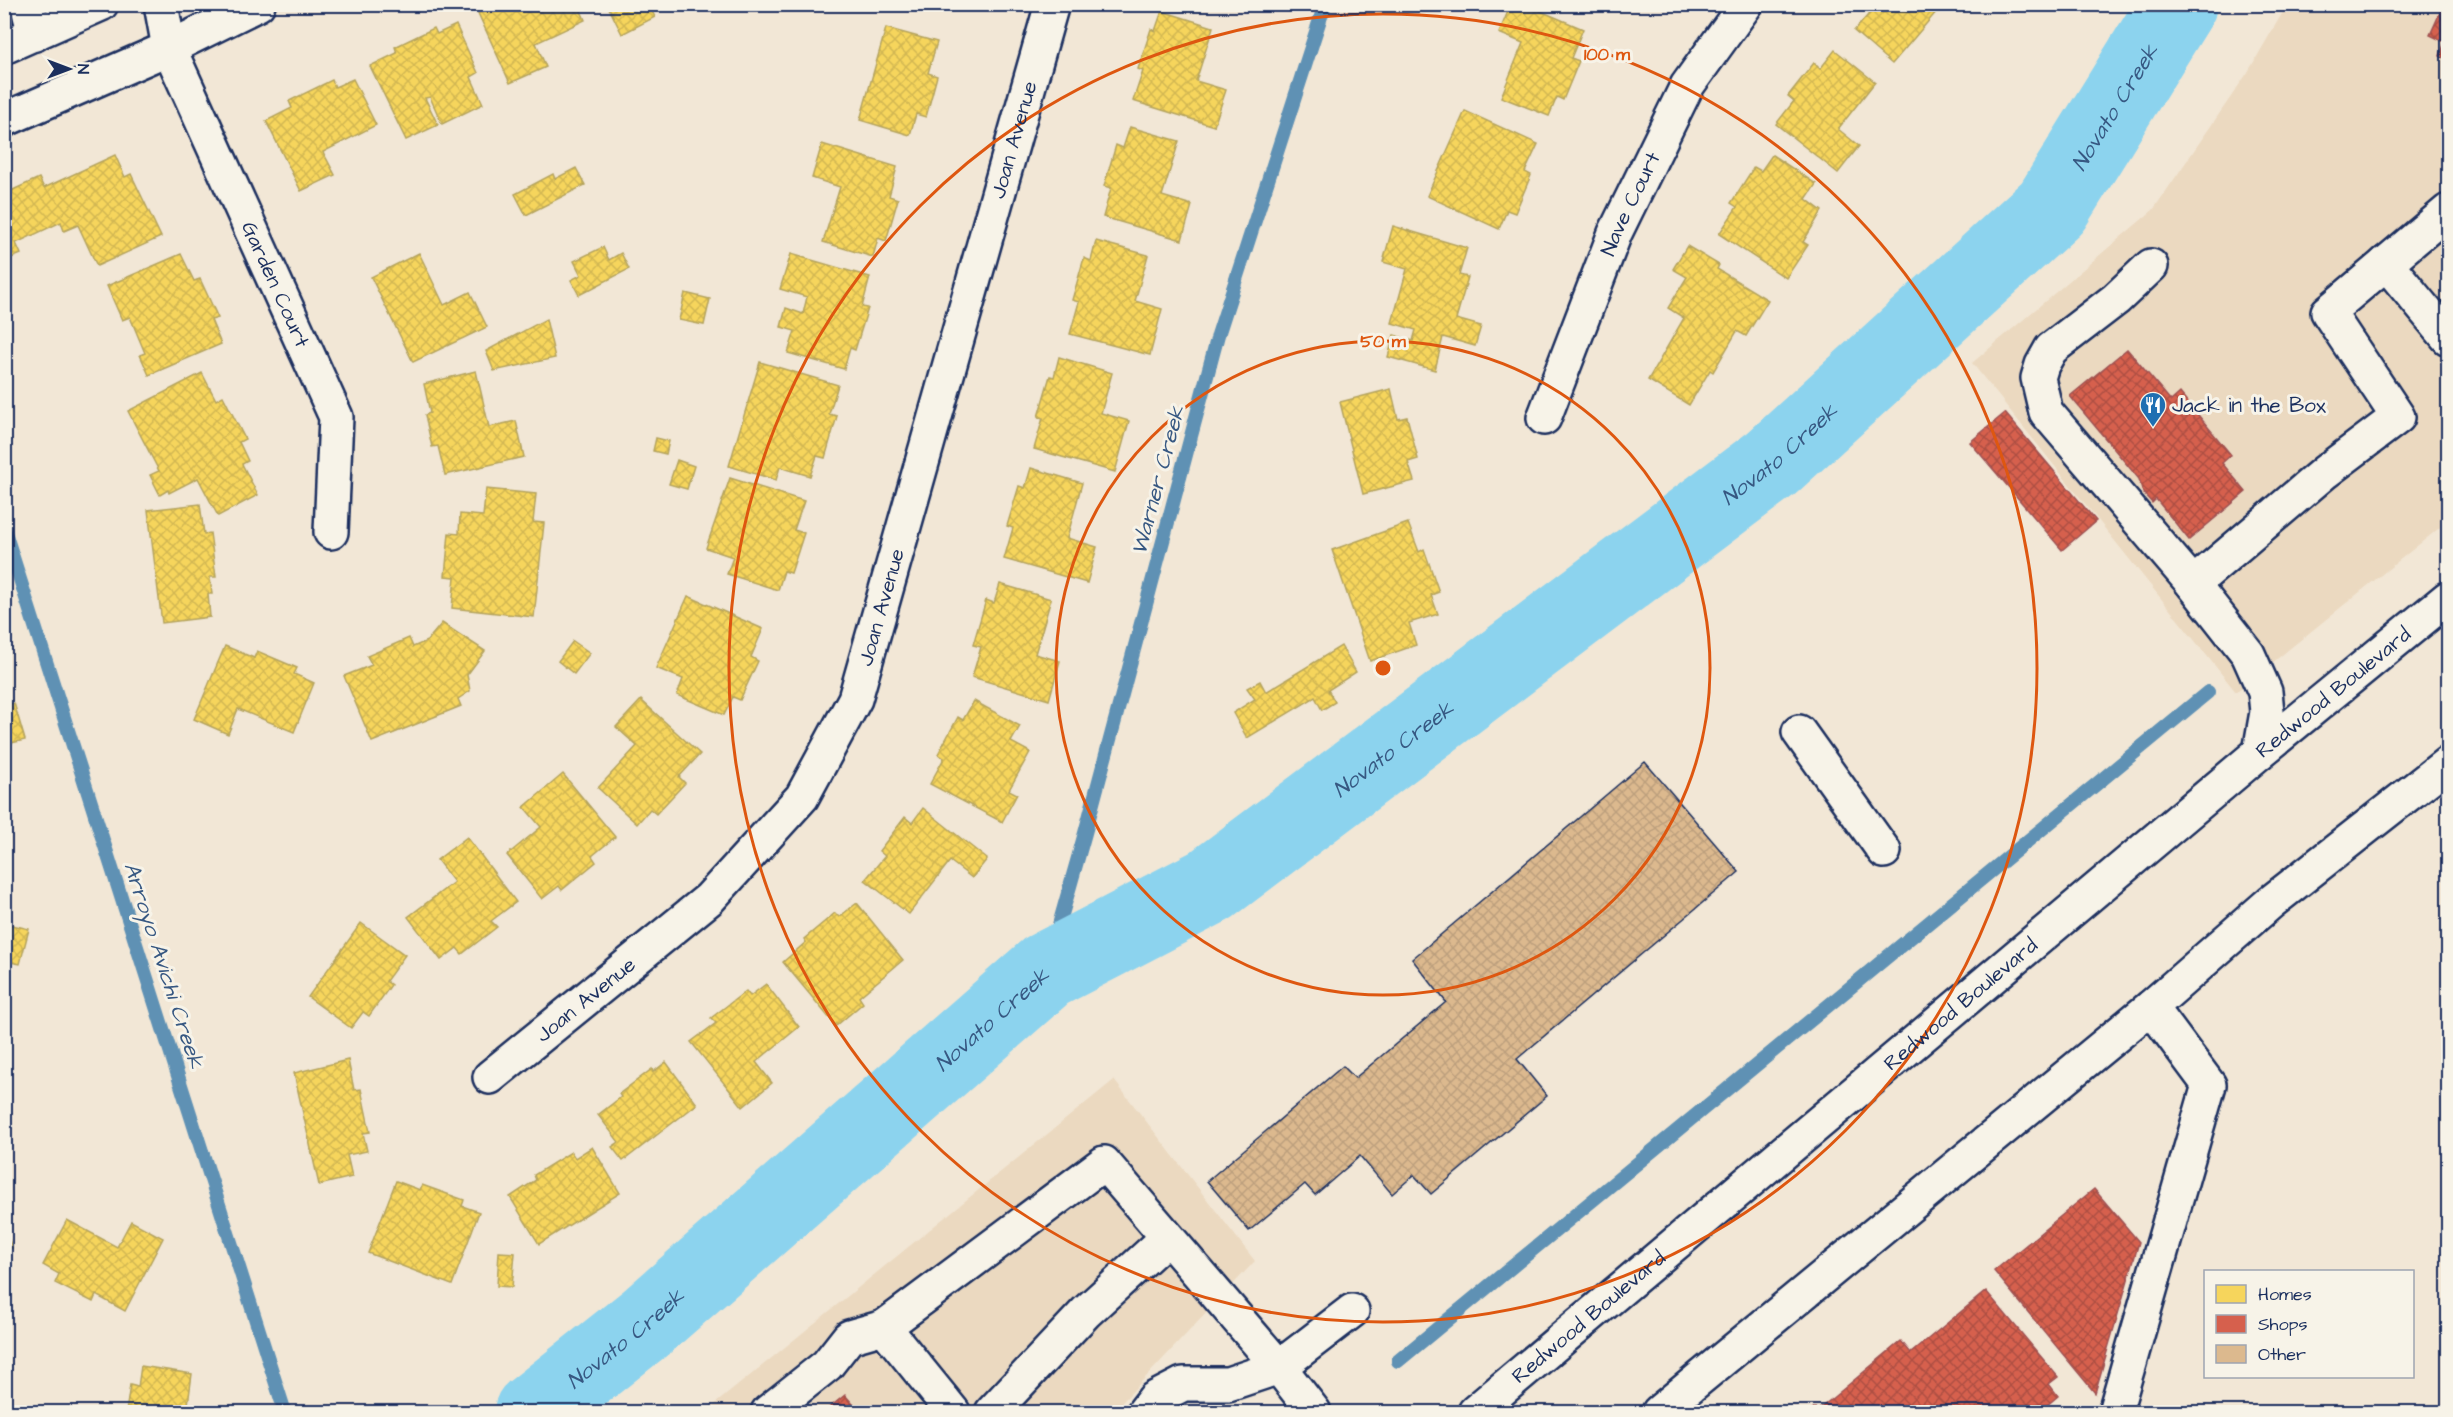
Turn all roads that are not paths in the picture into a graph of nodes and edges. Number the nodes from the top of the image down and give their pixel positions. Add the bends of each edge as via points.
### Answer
1 (101, 4) edge
2 (161, 4) edge
3 (258, 4) edge
4 (1052, 4) edge
5 (1746, 4) edge
6 (31, 19) edge
7 (4, 47) edge
8 (169, 48) junction
9 (4, 120) edge
10 (2448, 211) edge
11 (2386, 263) junction
12 (2151, 266) dead end
13 (2448, 338) edge
14 (1544, 418) dead end
15 (331, 532) dead end
16 (2193, 584) junction
17 (2448, 598) edge
18 (1799, 732) dead end
19 (2260, 753) junction
20 (2448, 763) edge
21 (1884, 851) dead end
22 (2151, 1007) junction
23 (490, 1077) dead end
24 (1167, 1238) junction
25 (1352, 1311) dead end
26 (884, 1327) junction
27 (1279, 1367) junction
28 (768, 1413) edge
29 (953, 1413) edge
30 (992, 1413) edge
31 (1144, 1413) edge
32 (1314, 1413) edge
33 (1475, 1413) edge
34 (1659, 1413) edge
35 (2115, 1413) edge

1 - 6 main road
2 - 8 main road, Garden Court
3 - 8 main road
4 - 23 main road, Joan Avenue via 855,699 802,797 709,899
5 - 14 main road, Nave Court via 1687,86 1651,159 1615,233
6 - 7 main road
8 - 9 main road
8 - 15 main road, Garden Court via 336,417
10 - 11 main road
11 - 13 main road
11 - 16 main road via 2328,312 2398,417 2325,472
12 - 16 main road via 2116,299 2051,349 2038,378 2046,412
16 - 19 main road via 2248,654 2265,692 2267,712
17 - 19 main road, Redwood Boulevard
18 - 21 main road
19 - 33 main road, Redwood Boulevard
20 - 22 main road via 2271,902
22 - 34 main road
22 - 35 main road via 2209,1085
24 - 26 main road via 1104,1163
24 - 27 main road
24 - 30 main road via 1086,1312
25 - 27 main road
26 - 28 main road via 849,1337 827,1365
26 - 29 main road
27 - 31 main road via 1228,1384 1183,1384 1154,1399
27 - 32 main road

